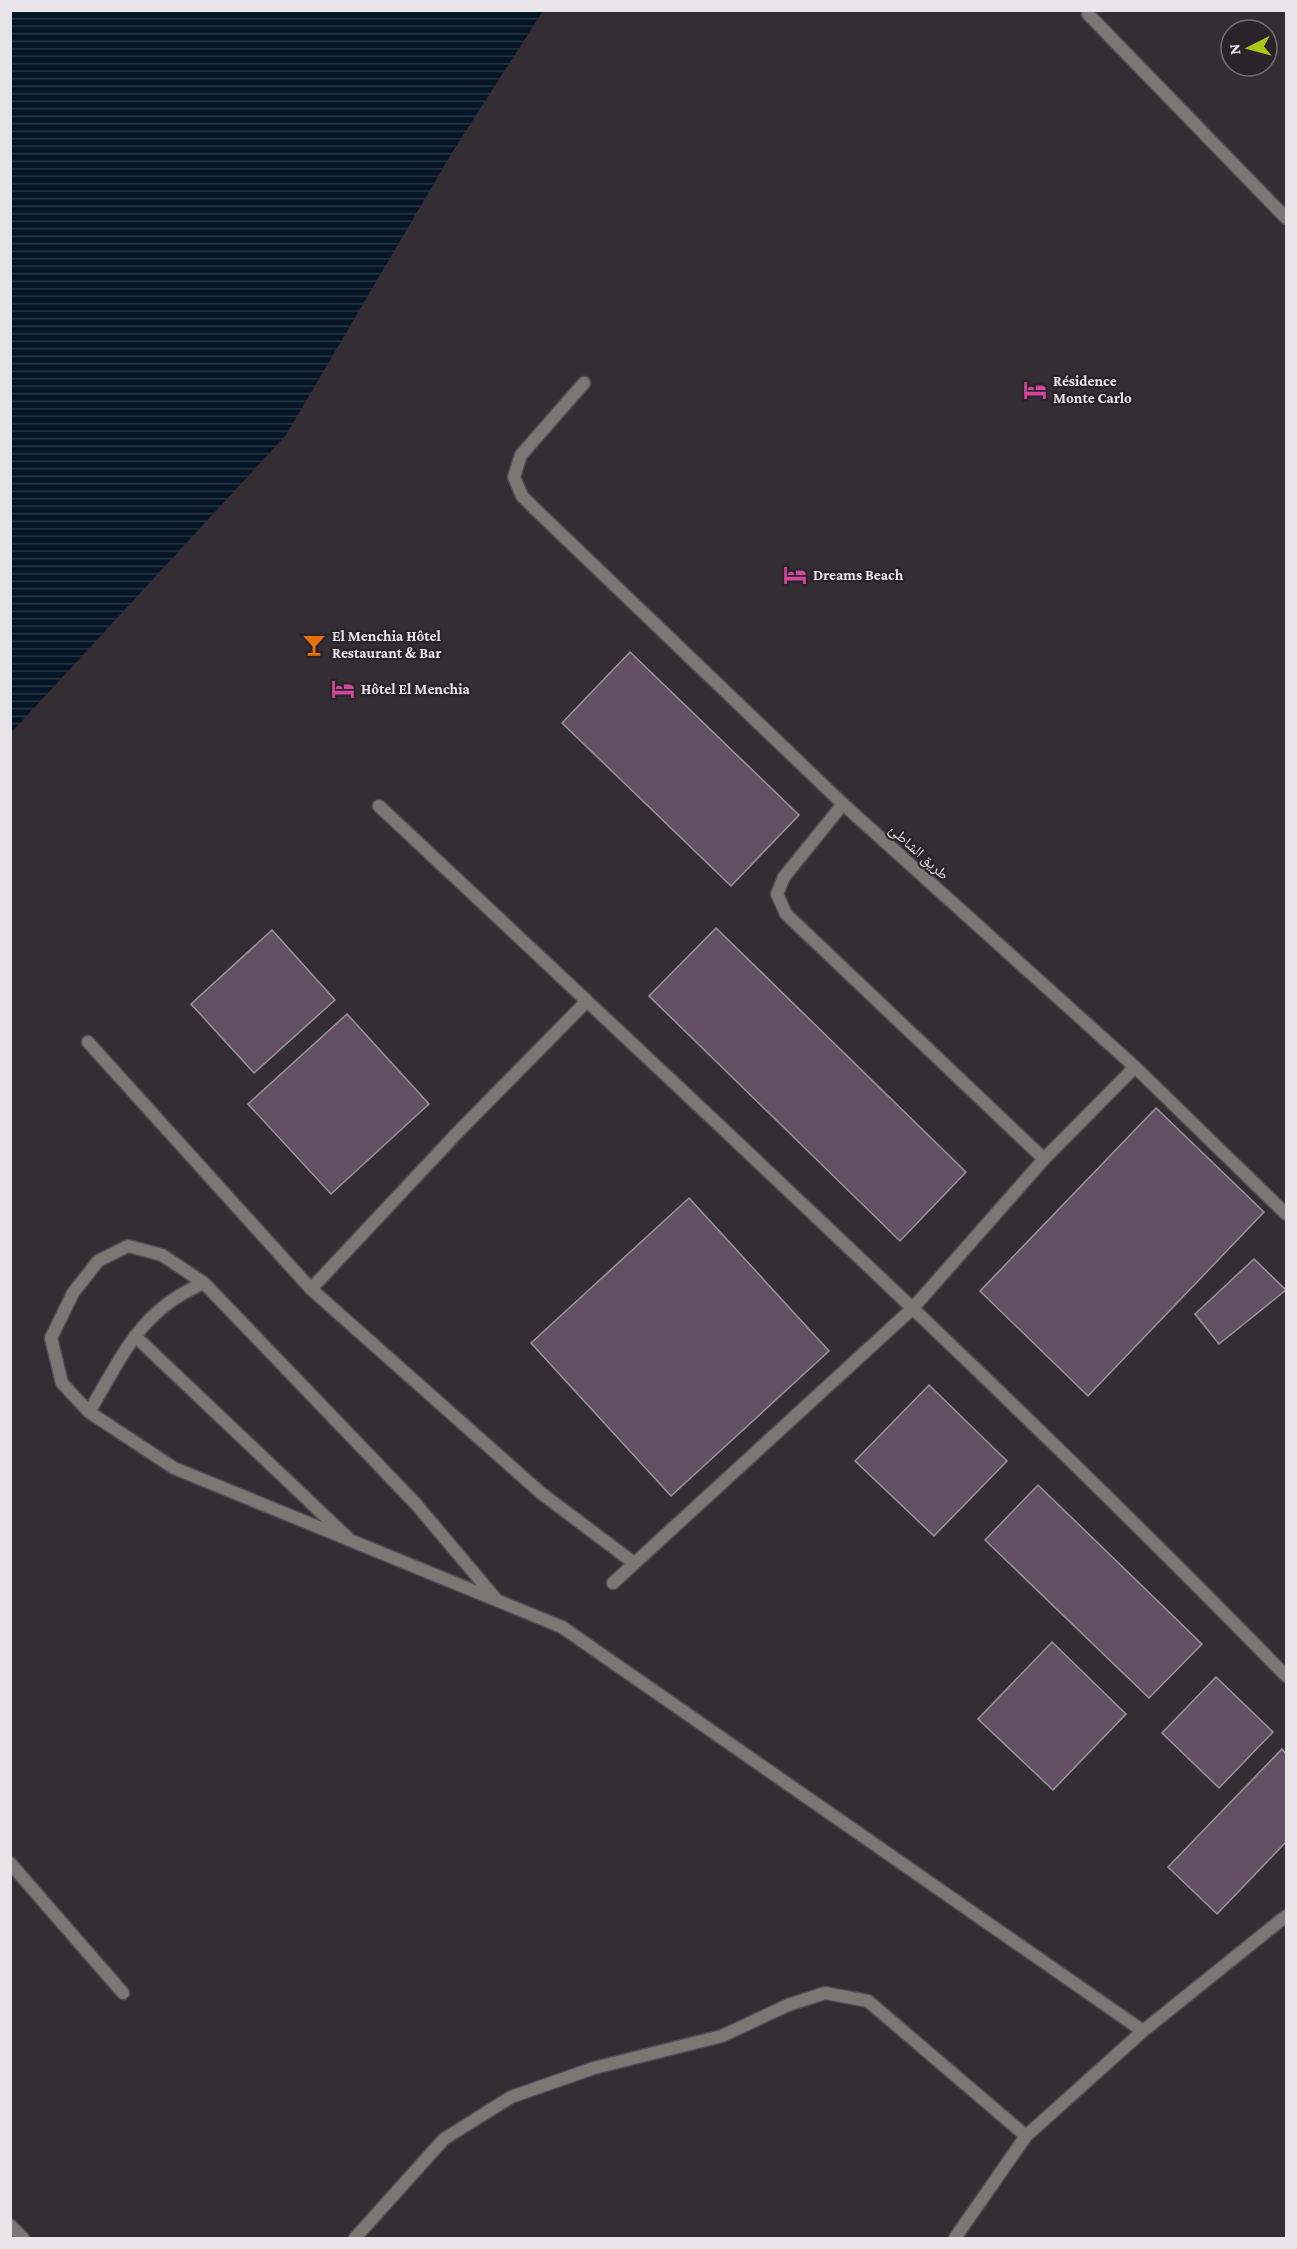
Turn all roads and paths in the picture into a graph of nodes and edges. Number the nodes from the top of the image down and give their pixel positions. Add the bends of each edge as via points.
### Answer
1 (1088, 14) dead end
2 (1287, 218) edge
3 (584, 383) dead end
4 (843, 804) junction
5 (379, 806) dead end
6 (587, 1001) junction
7 (88, 1042) dead end
8 (1135, 1067) junction
9 (1044, 1159) junction
10 (1287, 1214) edge
11 (204, 1283) junction
12 (311, 1290) junction
13 (913, 1308) junction
14 (135, 1336) junction
15 (88, 1412) junction
16 (353, 1543) junction
17 (634, 1563) junction
18 (613, 1583) dead end
19 (499, 1602) junction
20 (1287, 1676) edge
21 (10, 1863) edge
22 (1287, 1916) edge
23 (123, 1993) dead end
24 (1143, 2031) junction
25 (1026, 2136) junction
26 (10, 2225) edge
27 (23, 2238) edge
28 (355, 2238) edge
29 (955, 2238) edge

1 - 2 street
3 - 4 street, طريق الشاطئ via 520,455 513,477 522,496
4 - 8 street, طريق الشاطئ
4 - 9 street via 784,877 777,894 786,914
5 - 6 street
6 - 12 street
6 - 13 street
7 - 12 street
8 - 9 street
8 - 10 street, طريق الشاطئ
9 - 13 street
11 - 14 street via 180,1293 156,1310
11 - 15 street via 162,1255 128,1246 98,1261 73,1293 51,1338 62,1383
11 - 19 street via 415,1503
12 - 17 street via 541,1493
13 - 17 street
13 - 20 street
14 - 15 street
14 - 16 street
15 - 16 street via 174,1468
16 - 19 street
17 - 18 street
19 - 24 street via 562,1627
21 - 23 street
22 - 24 street
24 - 25 street
25 - 28 street via 868,2001 825,1993 788,2005 722,2036 594,2067 511,2097 444,2139
25 - 29 street
26 - 27 street

